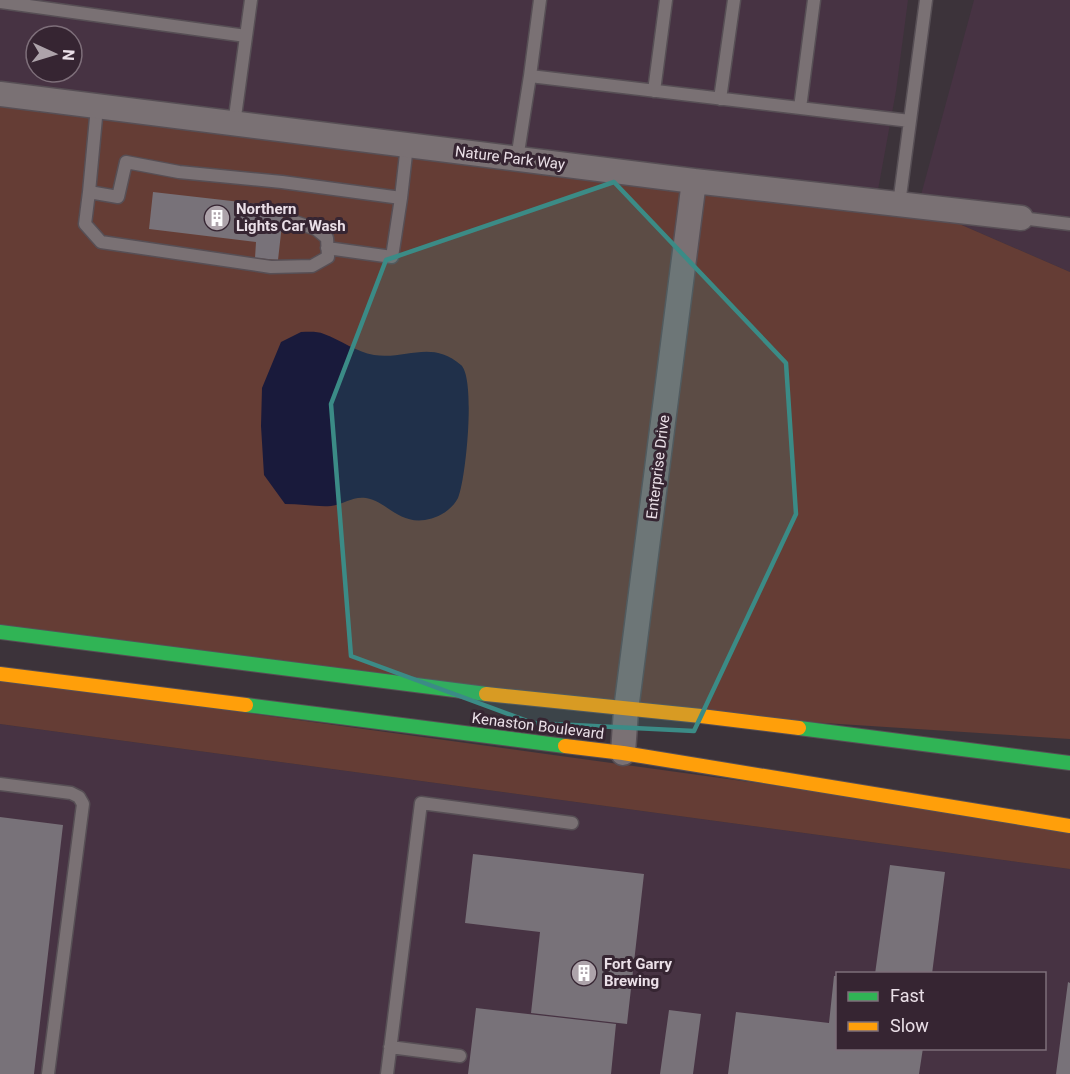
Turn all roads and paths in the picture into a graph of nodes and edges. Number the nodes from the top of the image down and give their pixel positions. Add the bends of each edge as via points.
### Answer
1 (251, 0) edge
2 (540, 0) edge
3 (666, 0) edge
4 (734, 0) edge
5 (814, 0) edge
6 (926, 0) edge
7 (0, 2) edge
8 (246, 36) junction
9 (530, 76) junction
10 (654, 91) junction
11 (0, 94) edge
12 (720, 99) junction
13 (97, 107) junction
14 (800, 108) junction
15 (910, 121) junction
16 (234, 124) junction
17 (407, 145) junction
18 (517, 159) junction
19 (694, 181) junction
20 (89, 192) junction
21 (401, 198) junction
22 (899, 204) junction
23 (1021, 219) joint
24 (295, 222) dead end
25 (1070, 224) edge
26 (327, 248) junction
27 (0, 632) edge
28 (0, 674) edge
29 (626, 710) junction
30 (623, 753) junction
31 (1070, 763) edge
32 (0, 784) edge
33 (572, 823) dead end
34 (1070, 826) edge
35 (390, 1047) junction
36 (460, 1056) dead end
37 (48, 1074) edge
38 (387, 1074) edge

1 - 8 lane
2 - 9 lane
3 - 10 lane
4 - 12 lane
5 - 14 lane
6 - 15 lane
7 - 8 lane
8 - 16 lane
9 - 10 lane
9 - 18 lane
10 - 12 lane
11 - 13 street, Nature Park Way
12 - 14 lane
13 - 16 street, Nature Park Way
13 - 20 lane
14 - 15 lane
15 - 22 lane
16 - 17 street, Nature Park Way
17 - 18 street, Nature Park Way
17 - 21 lane
18 - 19 street, Nature Park Way
19 - 22 street, Nature Park Way
19 - 29 street, Enterprise Drive
20 - 21 lane via 118,197 126,162 179,172
20 - 26 lane via 85,224 101,242 271,267 312,266 328,257
21 - 26 lane via 392,257
22 - 23 street, Nature Park Way
23 - 25 lane
24 - 26 lane via 316,229 327,238
27 - 29 main road, Kenaston Boulevard
28 - 30 main road, Kenaston Boulevard
29 - 30 street, Enterprise Drive
29 - 31 main road, Kenaston Boulevard
30 - 34 main road, Kenaston Boulevard
32 - 37 lane via 71,793 83,804
33 - 35 lane via 421,804
35 - 36 lane
35 - 38 lane

